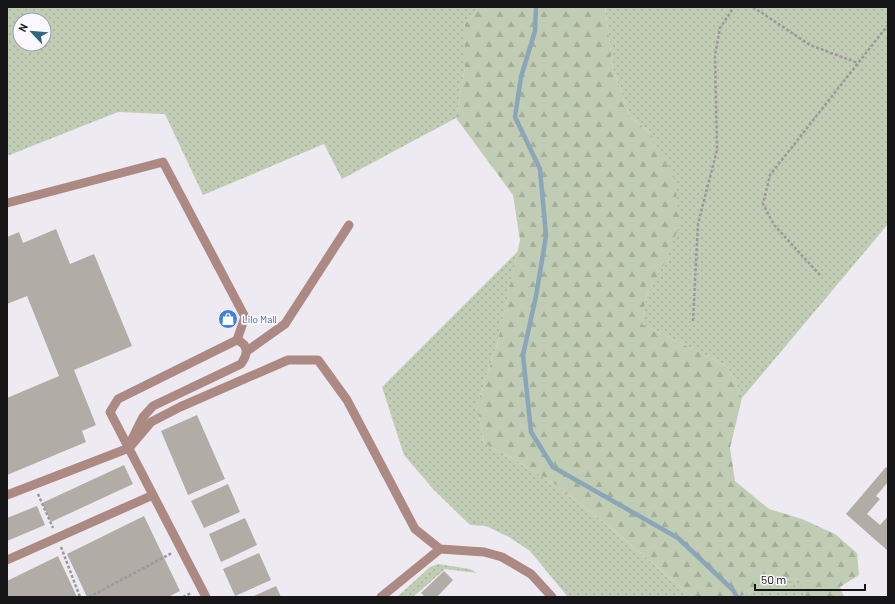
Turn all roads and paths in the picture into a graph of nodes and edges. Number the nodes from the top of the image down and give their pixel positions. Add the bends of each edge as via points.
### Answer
1 (734, 7) edge
2 (753, 7) edge
3 (888, 25) edge
4 (858, 63) junction
5 (7, 203) edge
6 (349, 225) dead end
7 (820, 275) dead end
8 (692, 321) dead end
9 (237, 340) junction
10 (247, 351) junction
11 (129, 448) junction
12 (7, 495) edge
13 (153, 495) junction
14 (181, 548) junction
15 (440, 549) junction
16 (7, 560) edge
17 (89, 597) edge
18 (206, 597) edge
19 (381, 597) edge
20 (552, 597) edge

1 - 8 path via 720,28 715,55 717,150 698,224
2 - 4 path via 810,45
3 - 4 path
4 - 7 path via 770,175 763,204 774,225
5 - 9 lane via 163,162 245,317
6 - 10 lane via 285,324
9 - 10 lane via 245,345
9 - 11 lane via 118,399 110,412
10 - 11 lane via 241,364 153,406 143,417
11 - 12 lane
11 - 13 lane
11 - 15 lane via 151,422 180,407 288,360 318,360 347,400 415,529
13 - 14 lane
13 - 16 lane
14 - 17 path
14 - 18 lane
15 - 19 lane
15 - 20 lane via 484,552 502,557 531,574

